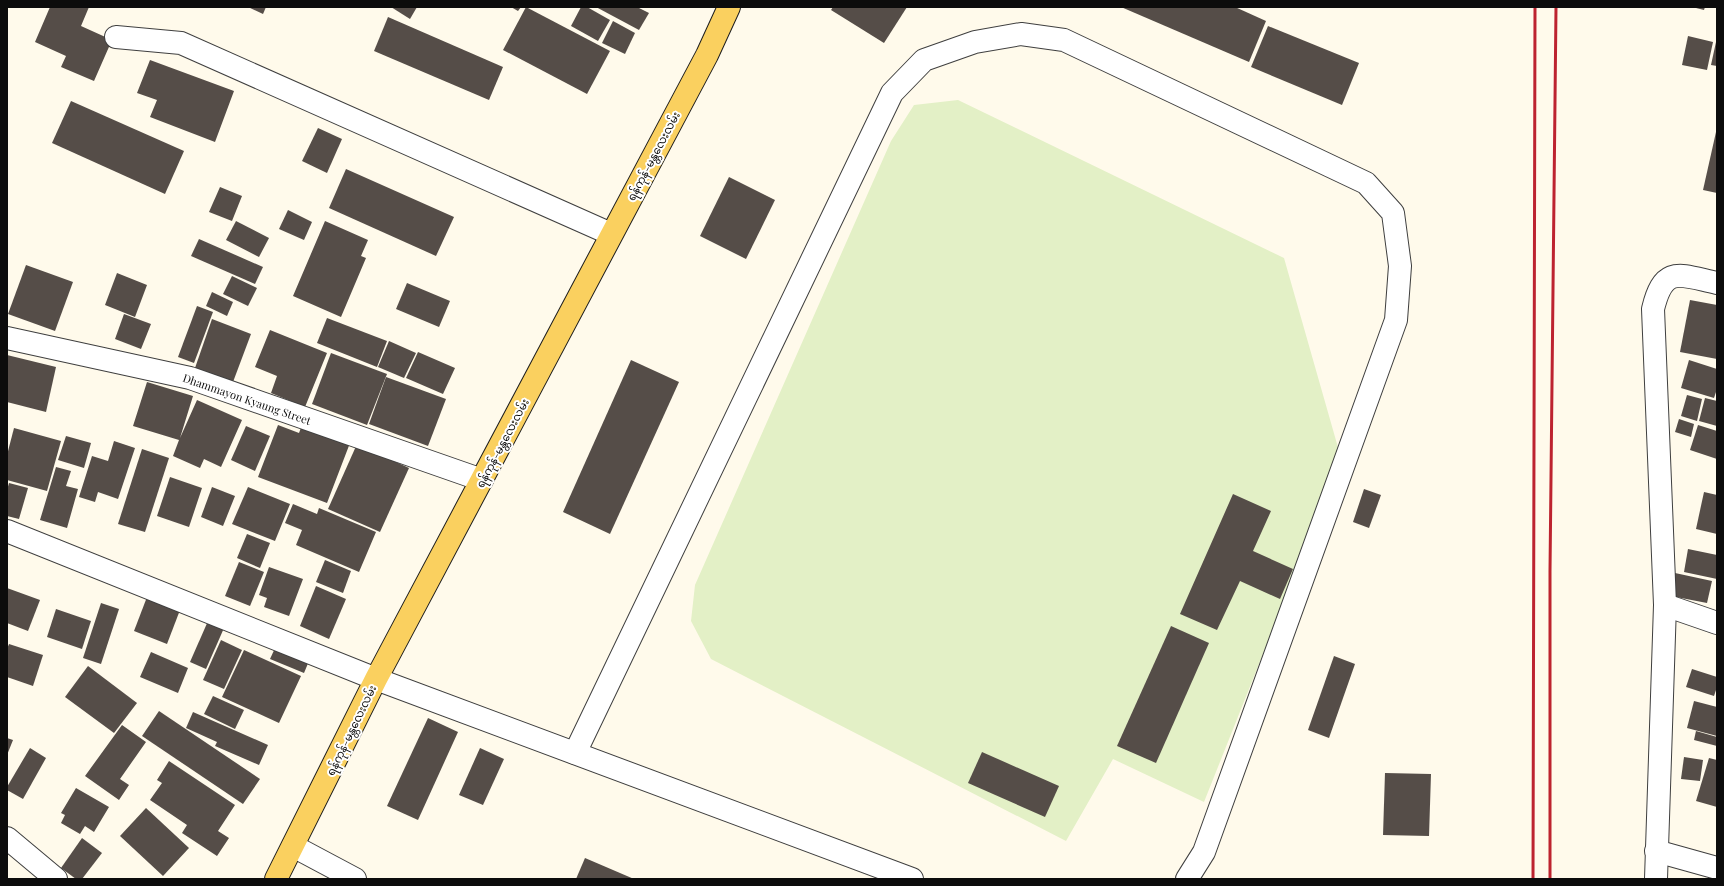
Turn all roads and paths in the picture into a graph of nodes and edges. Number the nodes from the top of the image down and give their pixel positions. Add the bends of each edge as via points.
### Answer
1 (729, 7) edge
2 (116, 36) dead end
3 (611, 234) junction
4 (1717, 284) edge
5 (7, 338) edge
6 (482, 480) junction
7 (7, 531) edge
8 (1665, 605) junction
9 (1717, 623) edge
10 (376, 679) junction
11 (575, 754) junction
12 (7, 838) edge
13 (293, 846) junction
14 (1656, 851) junction
15 (1717, 868) edge
16 (56, 879) edge
17 (276, 879) edge
18 (355, 879) edge
19 (912, 879) edge
20 (1187, 879) edge
21 (1656, 879) edge

1 - 3 main road, ရန်ကုန်-မန္တလေးလမ်း via 707,55
2 - 3 street via 181,43
3 - 6 main road, ရန်ကုန်-မန္တလေးလမ်း
4 - 8 street via 1685,276 1670,276 1662,283 1653,309
5 - 6 street, Dhammayon Kyaung Street via 190,378
6 - 10 main road, ရန်ကုန်-မန္တလေးလမ်း
7 - 10 street
8 - 9 street
8 - 14 street
10 - 11 street
10 - 13 main road, ရန်ကုန်-မန္တလေးလမ်း
11 - 19 street
11 - 20 street via 892,93 924,60 975,42 1021,34 1064,40 1366,183 1393,213 1400,266 1396,320 1204,852
12 - 16 street
13 - 17 main road, ရန်ကုန်-မန္တလေးလမ်း
13 - 18 street
14 - 15 street
14 - 21 street

